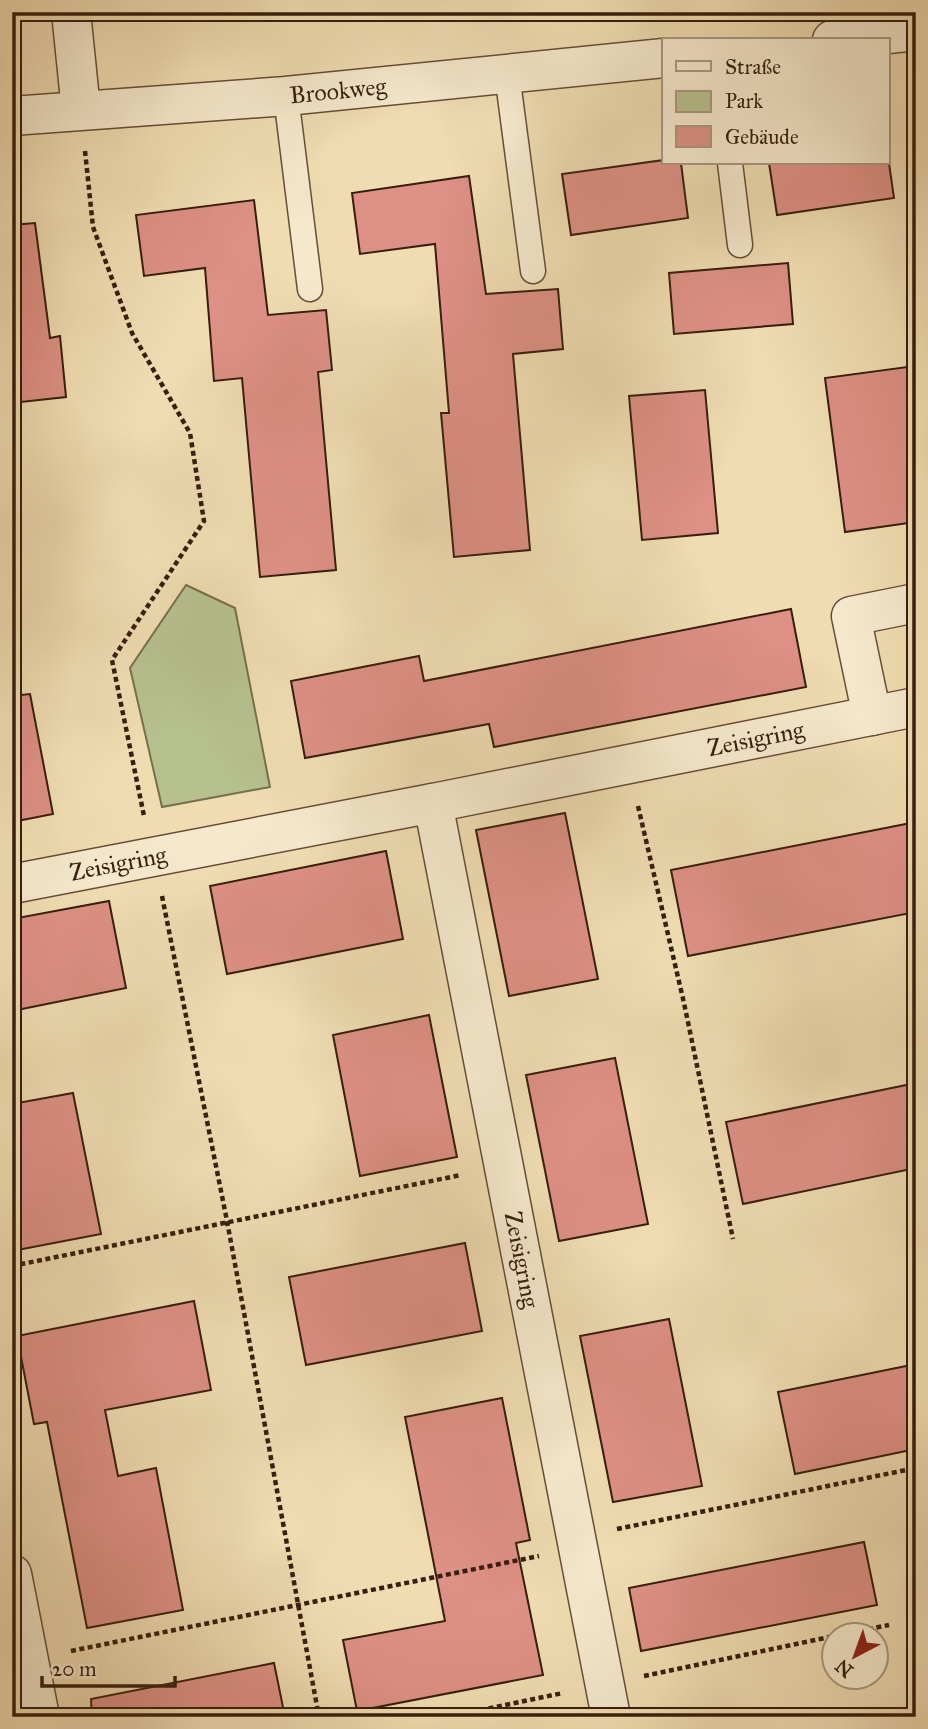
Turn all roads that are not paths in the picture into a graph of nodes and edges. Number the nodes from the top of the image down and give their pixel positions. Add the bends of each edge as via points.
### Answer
1 (71, 12) edge
2 (916, 31) edge
3 (851, 38) edge
4 (662, 58) edge
5 (507, 74) junction
6 (286, 96) junction
7 (81, 110) junction
8 (12, 116) edge
9 (730, 164) edge
10 (740, 245) dead end
11 (533, 271) dead end
12 (310, 289) dead end
13 (916, 603) edge
14 (916, 707) edge
15 (872, 716) junction
16 (433, 803) junction
17 (12, 884) edge
18 (12, 1574) edge
19 (40, 1717) edge
20 (611, 1717) edge

1 - 7 street
2 - 3 street
4 - 5 street, Brookweg
5 - 6 street, Brookweg
5 - 11 lane
6 - 7 street, Brookweg
6 - 12 lane
7 - 8 street, Brookweg
9 - 10 lane
13 - 15 street via 851,616
14 - 15 street, Zeisigring
15 - 16 street, Zeisigring
16 - 17 street, Zeisigring
16 - 20 street, Zeisigring
18 - 19 street

